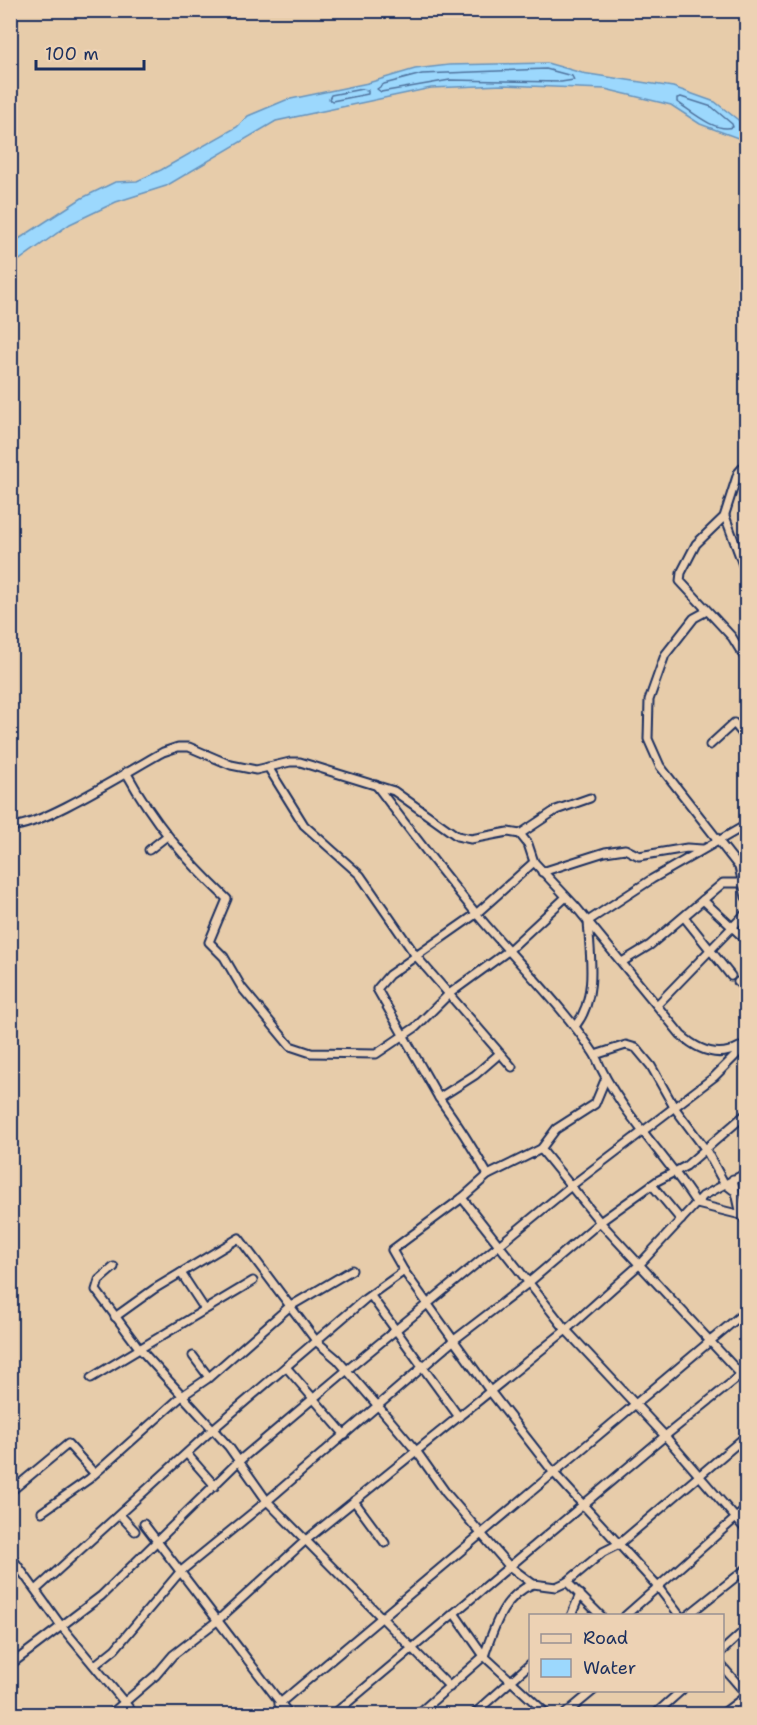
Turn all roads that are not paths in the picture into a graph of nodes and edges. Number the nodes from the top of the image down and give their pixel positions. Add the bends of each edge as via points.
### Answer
1 (747, 464) edge
2 (725, 516) junction
3 (747, 573) edge
4 (707, 611) junction
5 (747, 660) edge
6 (747, 738) edge
7 (710, 745) dead end
8 (268, 767) junction
9 (126, 772) junction
10 (376, 785) junction
11 (590, 798) dead end
12 (747, 825) edge
13 (10, 826) edge
14 (520, 834) junction
15 (166, 836) junction
16 (720, 840) junction
17 (704, 849) junction
18 (149, 850) dead end
19 (534, 862) junction
20 (542, 872) junction
21 (745, 883) edge
22 (566, 897) junction
23 (747, 897) edge
24 (703, 900) junction
25 (747, 913) edge
26 (476, 914) junction
27 (684, 917) junction
28 (588, 921) junction
29 (732, 928) junction
30 (747, 940) edge
31 (508, 951) junction
32 (710, 951) junction
33 (416, 956) junction
34 (622, 962) junction
35 (731, 976) dead end
36 (738, 982) dead end
37 (747, 988) edge
38 (449, 994) junction
39 (657, 1005) junction
40 (576, 1025) junction
41 (403, 1036) junction
42 (747, 1043) edge
43 (498, 1055) junction
44 (595, 1055) junction
45 (512, 1067) dead end
46 (605, 1080) junction
47 (439, 1098) junction
48 (674, 1107) junction
49 (747, 1114) edge
50 (642, 1131) junction
51 (541, 1149) junction
52 (706, 1150) junction
53 (677, 1172) junction
54 (747, 1173) edge
55 (488, 1175) junction
56 (733, 1179) junction
57 (724, 1183) junction
58 (652, 1185) junction
59 (571, 1186) junction
60 (733, 1190) dead end
61 (462, 1198) junction
62 (697, 1204) junction
63 (744, 1218) edge
64 (681, 1220) junction
65 (600, 1222) junction
66 (498, 1246) junction
67 (639, 1264) junction
68 (114, 1267) dead end
69 (352, 1270) dead end
70 (404, 1272) junction
71 (181, 1273) junction
72 (253, 1281) dead end
73 (527, 1284) junction
74 (371, 1296) junction
75 (428, 1303) junction
76 (289, 1307) junction
77 (204, 1308) junction
78 (747, 1311) edge
79 (115, 1317) junction
80 (397, 1329) junction
81 (566, 1330) junction
82 (454, 1340) junction
83 (711, 1341) junction
84 (317, 1342) junction
85 (139, 1348) junction
86 (193, 1356) dead end
87 (424, 1366) junction
88 (286, 1367) junction
89 (347, 1370) junction
90 (745, 1375) edge
91 (208, 1376) junction
92 (91, 1378) dead end
93 (490, 1391) junction
94 (182, 1396) junction
95 (314, 1399) junction
96 (378, 1406) junction
97 (636, 1406) junction
98 (459, 1417) junction
99 (213, 1430) junction
100 (345, 1434) junction
101 (665, 1436) junction
102 (747, 1436) edge
103 (417, 1452) junction
104 (187, 1454) junction
105 (239, 1461) junction
106 (93, 1473) junction
107 (554, 1473) junction
108 (699, 1475) junction
109 (215, 1486) junction
110 (10, 1492) edge
111 (267, 1501) junction
112 (355, 1501) junction
113 (582, 1505) junction
114 (747, 1509) edge
115 (42, 1512) dead end
116 (120, 1515) junction
117 (736, 1518) junction
118 (144, 1524) dead end
119 (747, 1530) edge
120 (135, 1531) dead end
121 (481, 1531) junction
122 (156, 1540) junction
123 (306, 1540) junction
124 (385, 1543) dead end
125 (619, 1544) junction
126 (10, 1555) edge
127 (509, 1566) junction
128 (747, 1569) edge
129 (180, 1572) junction
130 (567, 1582) junction
131 (533, 1584) junction
132 (658, 1587) junction
133 (36, 1590) junction
134 (580, 1594) junction
135 (454, 1613) junction
136 (572, 1614) edge
137 (598, 1614) edge
138 (627, 1614) edge
139 (678, 1614) edge
140 (690, 1614) edge
141 (381, 1618) junction
142 (217, 1621) junction
143 (63, 1627) junction
144 (747, 1629) edge
145 (411, 1650) junction
146 (724, 1650) edge
147 (484, 1656) junction
148 (10, 1665) edge
149 (95, 1665) junction
150 (529, 1666) edge
151 (724, 1667) edge
152 (513, 1680) junction
153 (450, 1688) junction
154 (592, 1692) edge
155 (680, 1692) edge
156 (747, 1695) edge
157 (125, 1703) junction
158 (279, 1704) junction
159 (111, 1714) edge
160 (134, 1714) edge
161 (289, 1714) edge
162 (334, 1714) edge
163 (418, 1714) edge
164 (474, 1714) edge
165 (547, 1714) edge
166 (565, 1714) edge
167 (655, 1714) edge
168 (722, 1714) edge

1 - 2 street via 738,473
2 - 3 street
2 - 4 street via 696,544 681,573 680,581
4 - 5 street
4 - 16 street via 694,618 665,655 649,700 648,740 660,766
6 - 7 street via 734,723
8 - 9 street via 256,770 231,765 189,747 178,747
8 - 10 street via 300,762
8 - 33 street via 304,825 360,875
9 - 13 street via 54,812 17,827
9 - 15 street
10 - 14 street via 394,791 457,836 471,839 508,832
10 - 26 street
11 - 14 street via 556,810
12 - 16 street
14 - 19 street
15 - 18 street
15 - 41 street via 227,898 209,942 290,1046 311,1053 376,1054
16 - 17 street
16 - 21 street
17 - 20 street via 639,856 625,849
17 - 28 street
19 - 20 street
19 - 26 street
20 - 22 street
21 - 23 street
21 - 24 street via 723,883
22 - 28 street
22 - 31 street
24 - 27 street
24 - 29 street
25 - 29 street
26 - 31 street
26 - 33 street
27 - 32 street
27 - 34 street
28 - 34 street
28 - 40 street via 591,971 582,1017
29 - 30 street
29 - 32 street
31 - 38 street
31 - 40 street
32 - 35 street
32 - 39 street
33 - 38 street
33 - 41 street via 377,989
34 - 39 street
36 - 37 street
38 - 41 street
38 - 43 street
39 - 42 street via 695,1048 712,1053
40 - 44 street
41 - 47 street
42 - 48 street via 714,1077
43 - 45 street
43 - 47 street
44 - 46 street
44 - 48 street via 626,1045 636,1048
46 - 50 street
46 - 51 street via 595,1104 555,1129
47 - 55 street
48 - 50 street
48 - 52 street
49 - 52 street
50 - 53 street
50 - 59 street
51 - 55 street
51 - 59 street
52 - 53 street
52 - 57 street
53 - 58 street
53 - 62 street
54 - 56 street
55 - 61 street
56 - 57 street
56 - 63 street
57 - 60 street
57 - 62 street
58 - 64 street
58 - 65 street
59 - 65 street
59 - 66 street
61 - 66 street
61 - 70 street via 392,1250
62 - 63 street
62 - 64 street
64 - 67 street
65 - 67 street
65 - 73 street
66 - 73 street
66 - 75 street
67 - 81 street
67 - 83 street
68 - 79 street via 95,1285
69 - 76 street
70 - 74 street
70 - 75 street
71 - 76 street via 239,1238
71 - 77 street
71 - 79 street
72 - 77 street
73 - 81 street
73 - 82 street
74 - 80 street
74 - 84 street
75 - 80 street
75 - 82 street
76 - 84 street
76 - 91 street
77 - 85 street
78 - 83 street
79 - 85 street
80 - 87 street
80 - 89 street
81 - 93 street
81 - 97 street
82 - 87 street
82 - 93 street
83 - 90 street
83 - 97 street
84 - 88 street
84 - 89 street
85 - 92 street
85 - 94 street
86 - 91 street
87 - 96 street
87 - 98 street
88 - 95 street
88 - 99 street
89 - 95 street
89 - 96 street
90 - 101 street
91 - 94 street
93 - 98 street
93 - 107 street
94 - 99 street
94 - 106 street
95 - 100 street
95 - 105 street
96 - 100 street
96 - 103 street
97 - 101 street
97 - 107 street
98 - 103 street
99 - 104 street
99 - 105 street
100 - 111 street
101 - 108 street
101 - 113 street
102 - 108 street
103 - 112 street
103 - 121 street via 446,1493
104 - 109 street
104 - 116 street
105 - 109 street
105 - 111 street
106 - 110 street via 68,1444
106 - 115 street
107 - 113 street
107 - 121 street
108 - 117 street
108 - 125 street
109 - 122 street
111 - 123 street
111 - 129 street
112 - 123 street
112 - 124 street
113 - 125 street
113 - 127 street
114 - 117 street
116 - 120 street
116 - 133 street
117 - 119 street
117 - 132 street
118 - 122 street
121 - 127 street
121 - 141 street
122 - 129 street
122 - 143 street via 101,1596
123 - 141 street
123 - 142 street
125 - 130 street
125 - 132 street
126 - 133 street
127 - 131 street
127 - 135 street
128 - 140 street
129 - 142 street
129 - 149 street via 115,1649
130 - 131 street via 556,1587
130 - 134 street
131 - 147 street via 507,1602
132 - 138 street
132 - 139 street
133 - 143 street
134 - 136 street
134 - 137 street
135 - 145 street
135 - 147 street
141 - 145 street
141 - 158 street
142 - 157 street via 173,1655
142 - 158 street
143 - 148 street
143 - 149 street
144 - 146 street
145 - 153 street
145 - 162 street
147 - 152 street
147 - 153 street
149 - 157 street
150 - 152 street
151 - 156 street
152 - 164 street
152 - 165 street
153 - 163 street
154 - 166 street
155 - 167 street
156 - 168 street
157 - 159 street
157 - 160 street
158 - 161 street

